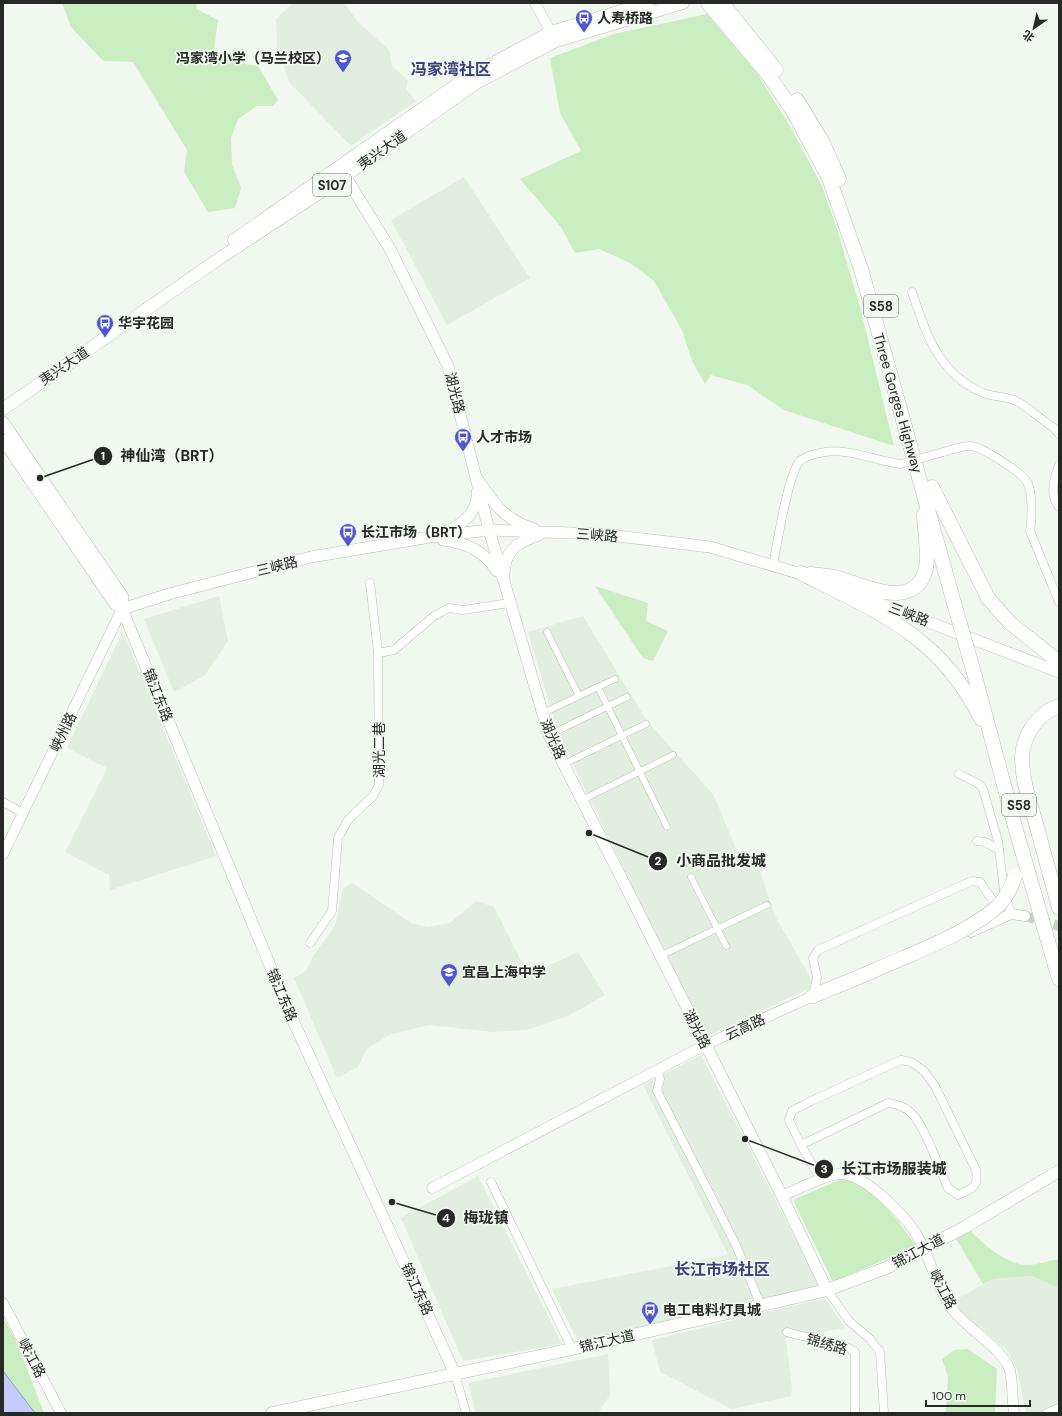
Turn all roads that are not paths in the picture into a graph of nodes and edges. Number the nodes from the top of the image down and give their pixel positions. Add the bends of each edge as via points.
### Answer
1 (535, 3) edge
2 (648, 3) edge
3 (683, 3) edge
4 (708, 3) edge
5 (722, 3) edge
6 (554, 37) junction
7 (744, 38) junction
8 (342, 171) junction
9 (912, 292) dead end
10 (3, 401) edge
11 (3, 409) edge
12 (3, 422) edge
13 (1059, 434) edge
14 (3, 440) edge
15 (1059, 465) edge
16 (474, 474) junction
17 (927, 487) junction
18 (1059, 506) edge
19 (488, 530) junction
20 (546, 532) junction
21 (430, 537) junction
22 (773, 565) junction
23 (801, 573) junction
24 (504, 582) junction
25 (370, 583) dead end
26 (1059, 602) edge
27 (510, 603) junction
28 (122, 609) junction
29 (547, 632) dead end
30 (378, 653) junction
31 (1059, 662) edge
32 (1059, 672) edge
33 (978, 673) junction
34 (615, 679) dead end
35 (598, 687) junction
36 (579, 696) junction
37 (627, 696) dead end
38 (608, 706) junction
39 (1059, 706) edge
40 (542, 713) junction
41 (646, 724) dead end
42 (549, 735) junction
43 (622, 736) junction
44 (993, 745) junction
45 (673, 755) dead end
46 (564, 764) junction
47 (640, 772) junction
48 (959, 774) dead end
49 (582, 800) junction
50 (3, 802) edge
51 (23, 813) junction
52 (667, 828) dead end
53 (1016, 830) junction
54 (977, 841) dead end
55 (999, 850) junction
56 (3, 854) edge
57 (691, 877) dead end
58 (993, 901) dead end
59 (767, 905) dead end
60 (1059, 908) edge
61 (1011, 914) junction
62 (1025, 916) tunnel mouth
63 (718, 929) junction
64 (1058, 941) edge
65 (310, 943) dead end
66 (726, 946) dead end
67 (660, 956) junction
68 (1059, 979) edge
69 (813, 996) junction
70 (705, 1045) junction
71 (657, 1070) junction
72 (801, 1145) junction
73 (1059, 1171) edge
74 (821, 1180) junction
75 (491, 1182) dead end
76 (432, 1188) dead end
77 (782, 1196) junction
78 (828, 1290) junction
79 (3, 1303) edge
80 (761, 1306) junction
81 (787, 1332) dead end
82 (572, 1349) junction
83 (456, 1374) junction
84 (1059, 1408) edge
85 (61, 1413) edge
86 (272, 1413) edge
87 (466, 1413) edge
88 (855, 1413) edge
89 (884, 1413) edge
90 (1014, 1413) edge
91 (1047, 1413) edge

1 - 6 street
2 - 6 main road, 夷兴大道
3 - 6 main road, 夷兴大道 / S107
4 - 7 highway, Three Gorges Highway / S58
5 - 7 highway, Three Gorges Highway / S58
6 - 8 main road, 夷兴大道 / S107 via 476,83
7 - 17 highway, Three Gorges Highway / S58 via 793,111 829,178 861,269
8 - 10 main road, 夷兴大道
8 - 11 main road, 夷兴大道 / S107
8 - 16 main road, 湖光路 via 390,249 448,366
9 - 13 street via 923,326 940,361 954,375 981,392 1014,400
12 - 28 main road via 123,597
14 - 28 main road via 114,603
15 - 18 street via 1053,482 1055,502
16 - 19 main road, 湖光路
16 - 20 main road via 505,515 521,525
16 - 21 main road via 477,496 471,514 456,527
17 - 23 highway via 925,572 911,589 894,594 836,577
17 - 31 highway via 988,598 1010,623
17 - 33 highway, Three Gorges Highway / S58
19 - 20 main road, 三峡路
19 - 21 main road, 三峡路
19 - 24 main road, 湖光路
20 - 22 main road, 三峡路 via 601,534 710,547
20 - 24 main road via 526,539 511,550 504,563
21 - 24 main road via 475,548 490,560
21 - 28 main road, 三峡路 via 311,557
22 - 23 main road, 三峡路
22 - 26 street, bridge via 789,489 800,460 822,452 844,451 901,464 971,446 998,459 1027,482 1031,513 1030,531
23 - 32 main road, 三峡路
23 - 44 highway via 875,610 926,644 963,688
24 - 27 main road, 湖光路
25 - 30 street, 湖光二巷
27 - 30 street via 463,610 449,608 434,616 394,650
27 - 40 main road, 湖光路
28 - 51 street, 峡州路
28 - 83 main road, 锦江东路 via 290,1016
29 - 36 street
30 - 65 street, 湖光二巷 via 379,785 373,796 348,820 338,838 332,911
33 - 44 highway, S58
33 - 64 highway, S58
34 - 35 street
35 - 36 street
35 - 38 street
36 - 40 street
37 - 38 street
38 - 42 street
38 - 43 street
39 - 60 highway via 1038,719 1027,737 1022,758 1024,780
40 - 42 main road, 湖光路
41 - 43 street
42 - 46 main road, 湖光路
43 - 46 street
43 - 47 street
44 - 53 highway, S58
45 - 47 street
46 - 49 main road, 湖光路
47 - 49 street
47 - 52 street
48 - 55 street via 982,786
49 - 67 main road, 湖光路
50 - 51 street
51 - 56 street, 峡州路
53 - 68 highway, S58
53 - 69 highway, bridge via 1018,862 1009,892 1000,905 966,928
54 - 55 street
55 - 61 street via 1004,891
57 - 63 street
58 - 69 street via 980,882 972,881 818,950 813,958 817,978
59 - 63 street
61 - 62 street
61 - 69 street, 云高路 via 829,993
63 - 66 street
63 - 67 street
67 - 70 main road, 湖光路
69 - 70 street, 云高路
70 - 71 street, 云高路
70 - 77 main road, 湖光路
71 - 76 street, 云高路
71 - 80 street via 660,1078 657,1091 736,1245
72 - 72 street via 789,1120 792,1111 901,1060 911,1062 924,1070 935,1086 976,1170 977,1180 973,1187 958,1195 948,1188 918,1122 909,1111 897,1104 888,1104
72 - 74 street
73 - 78 main road, 锦江大道, bridge via 965,1227 886,1268
74 - 77 street, 峡江路
74 - 90 street, 峡江路 via 841,1174 859,1180 902,1215 918,1237 949,1304 960,1320 1003,1358 1010,1370
75 - 82 street
77 - 78 main road, 湖光路
78 - 80 main road, 锦江大道
78 - 89 street via 849,1321 870,1339 880,1352
79 - 85 street, 峡江路
80 - 82 main road, 锦江大道
81 - 88 street, 锦绣路 via 848,1346 855,1352
82 - 83 main road, 锦江大道
83 - 86 main road, 锦江大道
83 - 87 street
84 - 91 street

